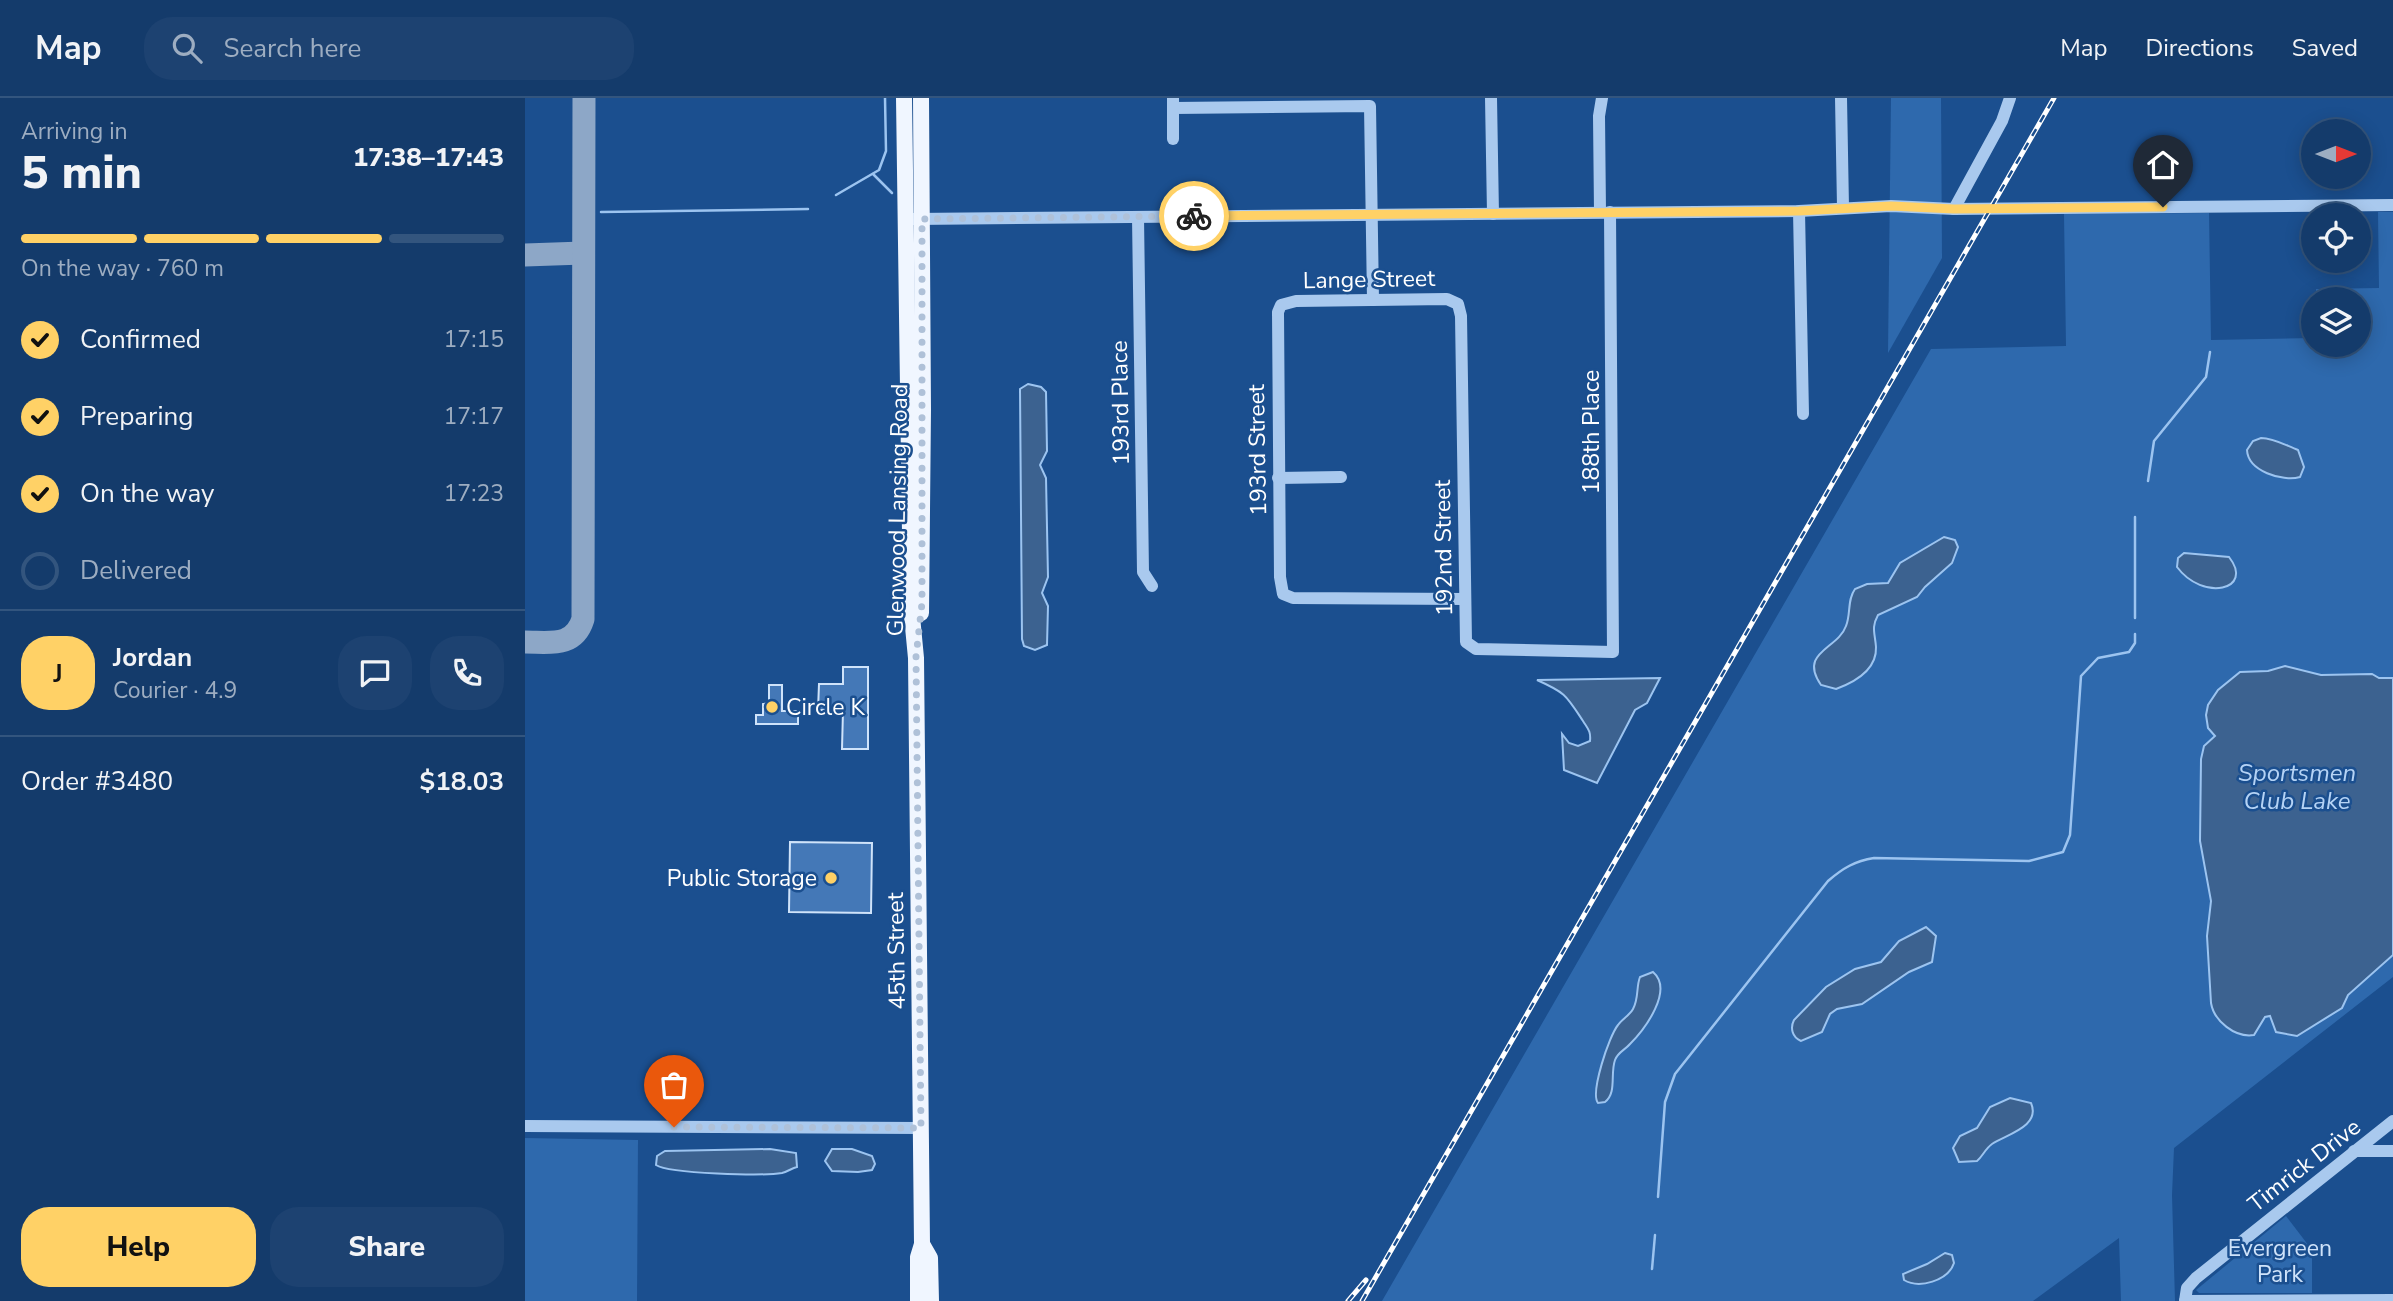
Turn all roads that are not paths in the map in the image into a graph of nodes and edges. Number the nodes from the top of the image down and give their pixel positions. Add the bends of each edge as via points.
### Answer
1 (904, 98) edge
2 (921, 98) edge
3 (1491, 98) edge
4 (1602, 98) edge
5 (1841, 98) edge
6 (2010, 98) edge
7 (1173, 103) edge
8 (1173, 139) dead end
9 (2393, 205) edge
10 (1843, 207) junction
11 (1954, 209) junction
12 (1799, 211) junction
13 (1605, 212) junction
14 (1493, 214) junction
15 (1371, 215) junction
16 (1138, 217) junction
17 (905, 219) junction
18 (922, 219) junction
19 (1373, 300) junction
20 (1458, 304) joint
21 (1281, 305) joint
22 (1803, 414) dead end
23 (1341, 477) dead end
24 (1278, 478) junction
25 (1152, 586) dead end
26 (1465, 599) junction
27 (1613, 652) joint
28 (916, 657) junction
29 (2393, 1121) edge
30 (525, 1126) edge
31 (921, 1128) junction
32 (2354, 1151) junction
33 (2393, 1151) edge
34 (922, 1244) junction
35 (2393, 1300) edge
36 (918, 1301) edge
37 (931, 1301) edge
38 (2185, 1301) edge

1 - 17 main road, Glenwood Lansing Road
2 - 18 main road, Glenwood Lansing Road
3 - 14 street
4 - 13 street, 188th Place
5 - 10 street
6 - 11 street
7 - 8 street
7 - 15 street via 1370,106
9 - 11 street
10 - 11 street
10 - 12 street
12 - 13 street
12 - 22 street
13 - 14 street
13 - 27 street, 188th Place
14 - 15 street
15 - 16 street
15 - 19 street
16 - 18 street
16 - 25 street, 193rd Place via 1143,572
17 - 18 street
17 - 28 main road, Glenwood Lansing Road via 911,606
18 - 28 main road, Glenwood Lansing Road via 922,603
19 - 20 street, Lange Street via 1447,299
19 - 21 street, Lange Street
20 - 26 street, 192nd Street
21 - 24 street, 193rd Street via 1277,320
23 - 24 street
24 - 26 street, 193rd Street via 1283,594 1293,598
26 - 27 street, 192nd Street via 1465,637 1472,648
28 - 31 main road, 45th Street
29 - 32 street, Timrick Drive
30 - 31 street
31 - 34 main road, 45th Street
32 - 33 street
32 - 38 street, Timrick Drive via 2196,1278 2187,1288
34 - 36 main road, 45th Street
34 - 37 main road, 45th Street via 930,1258
35 - 38 street

